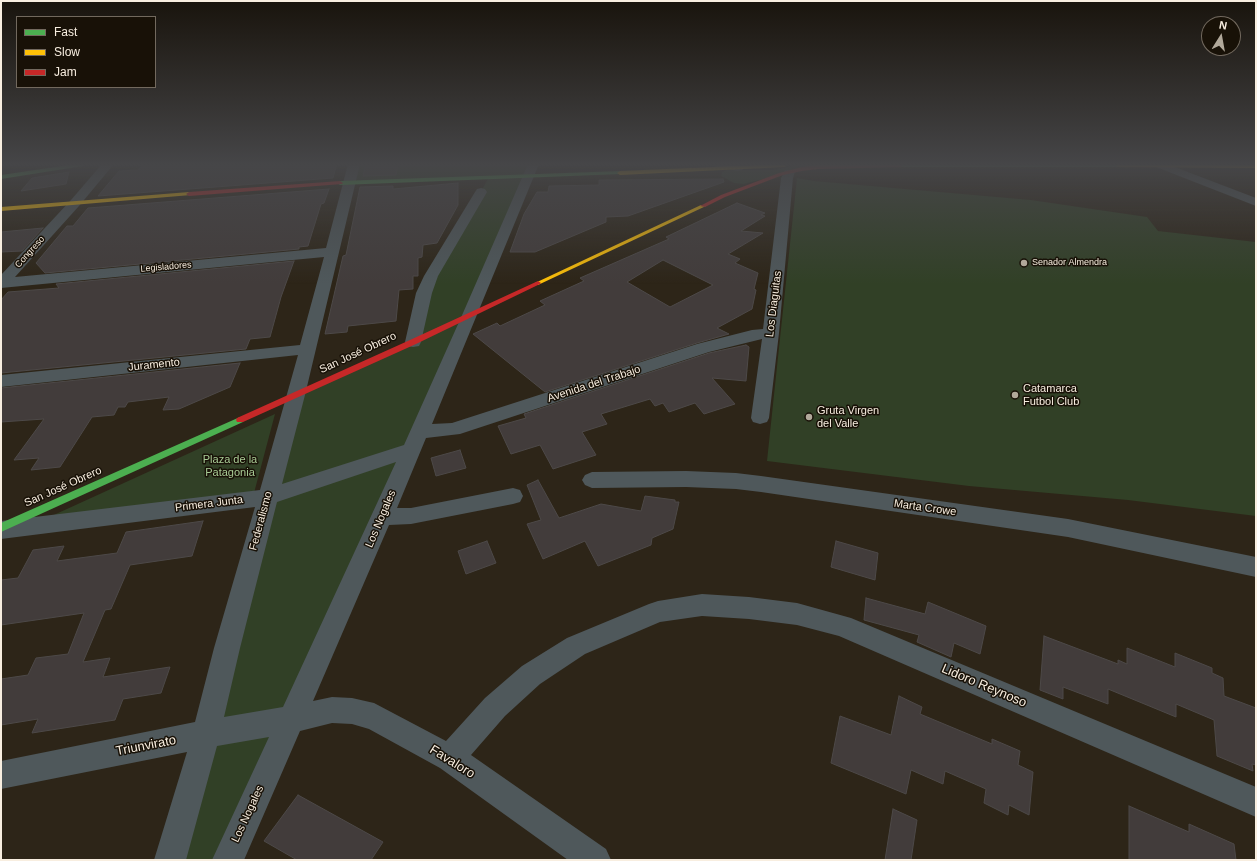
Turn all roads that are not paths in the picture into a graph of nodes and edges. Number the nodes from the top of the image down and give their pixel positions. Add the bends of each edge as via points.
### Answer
1 (60, 204) edge
2 (74, 204) edge
3 (344, 204) edge
4 (474, 204) edge
5 (516, 204) edge
6 (706, 204) edge
7 (784, 204) edge
8 (1, 209) edge
9 (332, 252) junction
10 (1, 283) edge
11 (471, 314) junction
12 (771, 333) junction
13 (413, 342) junction
14 (306, 349) junction
15 (1, 381) edge
16 (296, 395) junction
17 (760, 418) dead end
18 (414, 441) junction
19 (592, 480) dead end
20 (513, 496) dead end
21 (267, 497) junction
22 (382, 517) junction
23 (1, 529) edge
24 (1256, 567) edge
25 (292, 719) junction
26 (206, 734) junction
27 (450, 758) junction
28 (1, 775) edge
29 (1256, 802) edge
30 (170, 860) edge
31 (228, 860) edge
32 (595, 860) edge

1 - 8 street
2 - 10 street, Congreso
3 - 9 street, Federalismo
4 - 13 street via 431,276 424,292
5 - 11 street, Los Nogales
6 - 11 street, San José Obrero
7 - 12 street, Los Diaguitas
9 - 10 street, Legisladores
9 - 14 street, Federalismo
11 - 13 street, San José Obrero
11 - 18 street, Los Nogales
12 - 17 street, Los Diaguitas
12 - 18 street, Avenida del Trabajo via 746,336 703,348
13 - 16 street, San José Obrero
14 - 15 street, Juramento
14 - 16 street, Federalismo
16 - 21 street, Federalismo
16 - 23 street, San José Obrero
18 - 21 street, Primera Junta
18 - 22 street, Los Nogales
19 - 24 street, Marta Crowe via 686,479 761,484 1068,528
20 - 22 street via 411,516
21 - 23 street, Primera Junta
21 - 26 street, Federalismo via 226,648
22 - 25 street, Los Nogales
25 - 26 street, Triunvirato
25 - 27 street, Favaloro via 332,710 352,711 374,717
25 - 31 street, Los Nogales
26 - 28 street, Triunvirato
26 - 30 street, Federalismo
27 - 29 street, Lidoro Reynoso via 495,707 531,675 576,646 658,612 702,605 797,614 842,626
27 - 32 street, Favaloro

